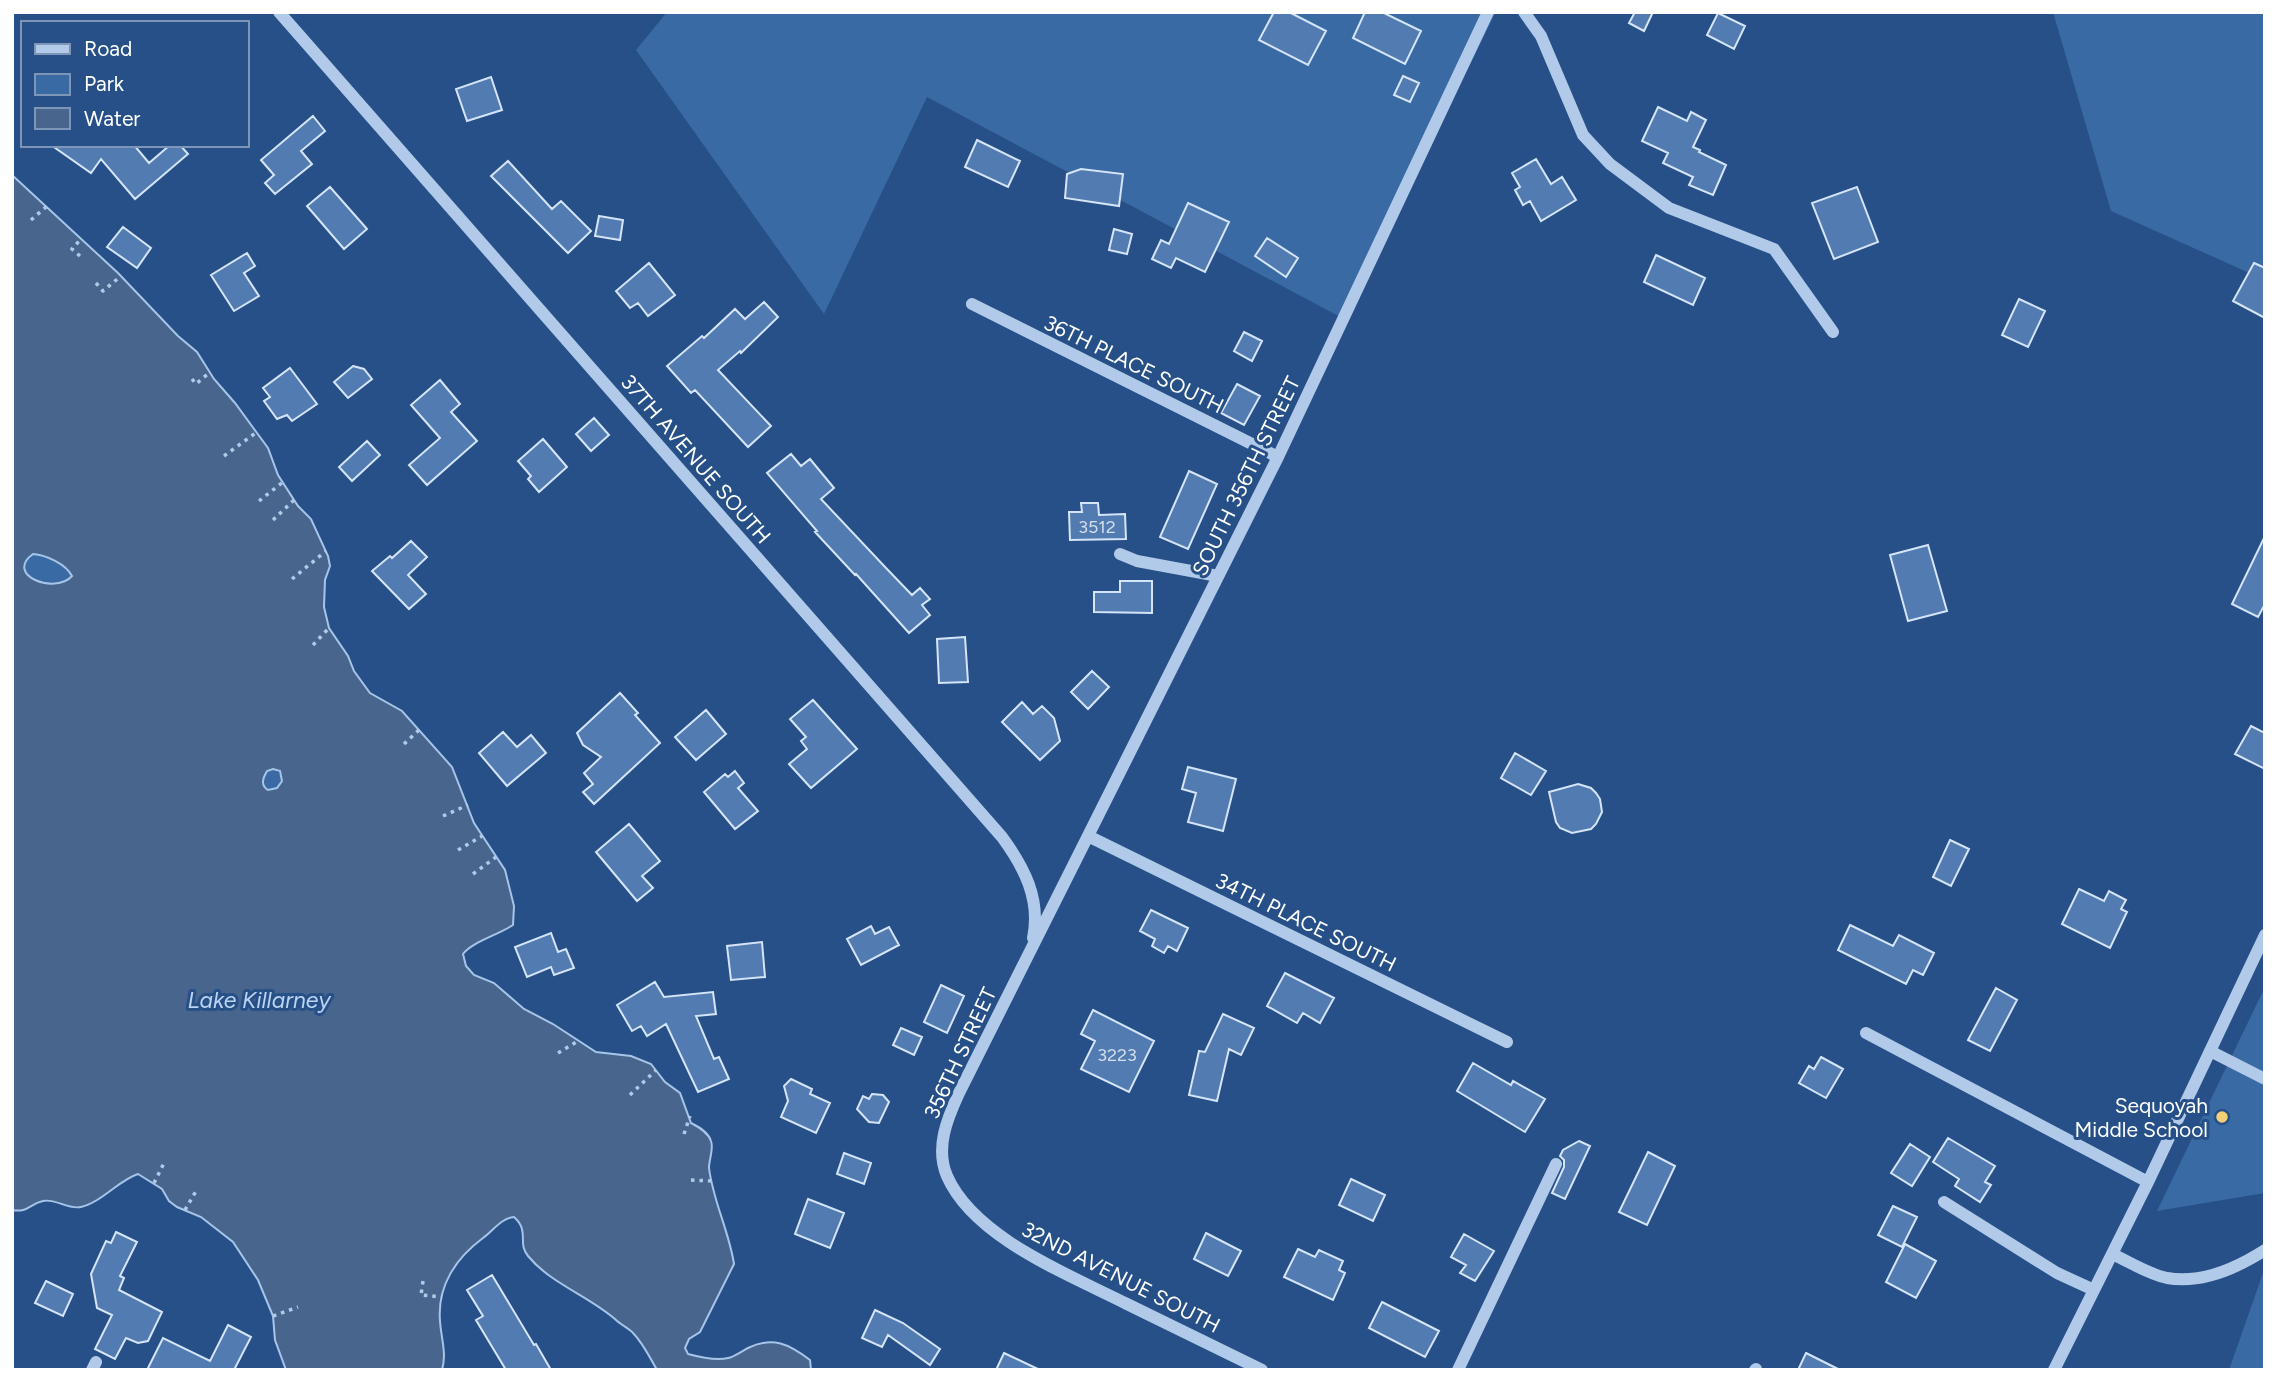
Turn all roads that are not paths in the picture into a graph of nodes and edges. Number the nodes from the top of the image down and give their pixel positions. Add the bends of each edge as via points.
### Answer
1 (279, 12) edge
2 (1488, 12) edge
3 (1524, 12) edge
4 (972, 304) dead end
5 (1833, 332) dead end
6 (1278, 457) junction
7 (1119, 554) dead end
8 (1218, 576) junction
9 (1088, 836) junction
10 (2265, 935) edge
11 (1029, 953) junction
12 (1866, 1033) dead end
13 (1507, 1042) dead end
14 (2210, 1051) junction
15 (2265, 1079) edge
16 (1556, 1164) dead end
17 (2148, 1182) junction
18 (1944, 1202) dead end
19 (970, 1208) joint
20 (2265, 1250) edge
21 (2112, 1254) junction
22 (2094, 1290) junction
23 (1262, 1370) edge
24 (1458, 1370) edge
25 (2054, 1370) edge

1 - 11 street, 37TH AVENUE SOUTH via 1002,837 1033,894 1035,928
2 - 6 street, SOUTH 356TH STREET
3 - 5 street via 1541,36 1583,135 1610,163 1669,208 1774,249
4 - 6 street, 36TH PLACE SOUTH
6 - 8 street, SOUTH 356TH STREET
7 - 8 street
8 - 9 street, SOUTH 356TH STREET
9 - 11 street, SOUTH 356TH STREET
9 - 13 street, 34TH PLACE SOUTH
10 - 14 street
11 - 19 street, 356TH STREET via 944,1130 947,1175
12 - 17 street
14 - 15 street
14 - 17 street
16 - 24 street
17 - 21 street
18 - 22 street
19 - 23 street, 32ND AVENUE SOUTH via 1028,1254
20 - 21 street via 2210,1276 2179,1279 2154,1274
21 - 22 street
22 - 25 street

